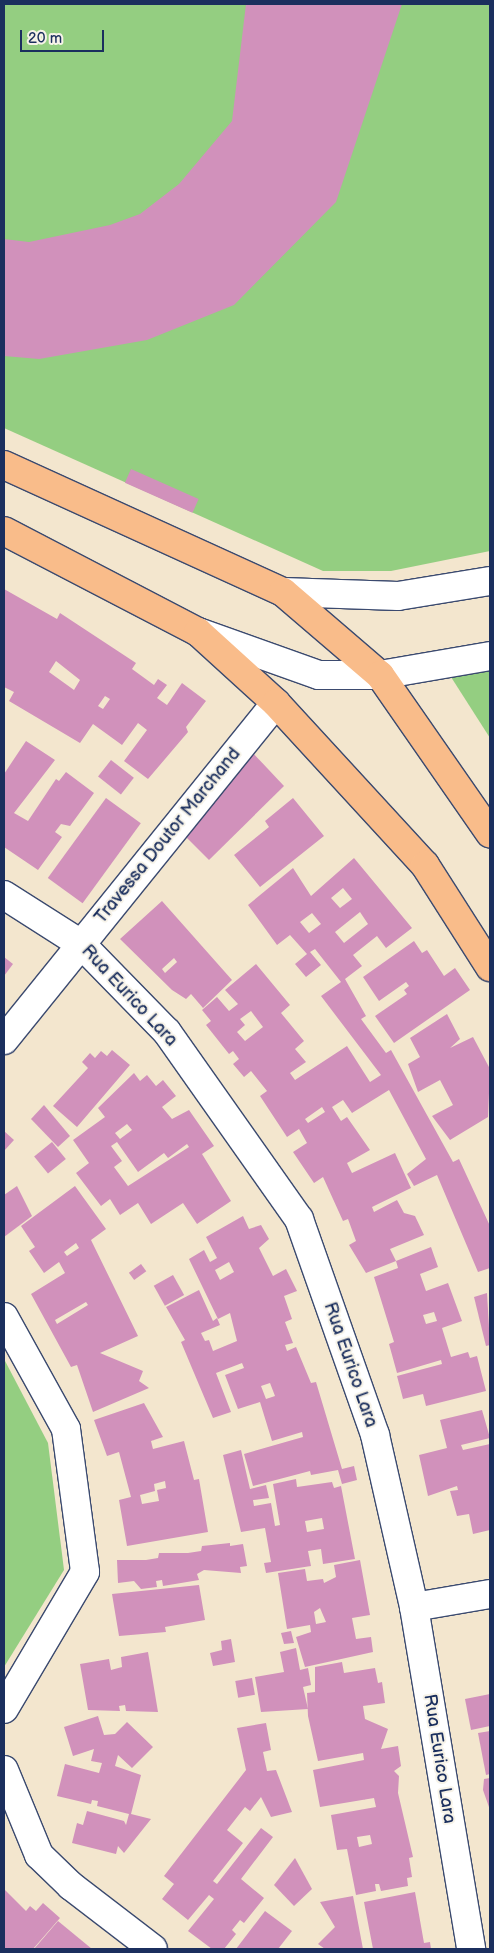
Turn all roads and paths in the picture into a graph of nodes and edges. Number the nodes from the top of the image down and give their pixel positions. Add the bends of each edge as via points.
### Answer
1 (4, 465) edge
2 (4, 531) edge
3 (490, 581) edge
4 (284, 592) junction
5 (198, 632) junction
6 (490, 656) edge
7 (380, 675) junction
8 (276, 703) junction
9 (490, 833) edge
10 (4, 895) edge
11 (81, 944) junction
12 (490, 967) edge
13 (4, 1040) edge
14 (4, 1317) edge
15 (490, 1594) edge
16 (414, 1607) junction
17 (4, 1709) edge
18 (4, 1770) edge
19 (153, 1949) edge
20 (471, 1949) edge

1 - 4 main road
2 - 5 main road
3 - 4 street via 398,596
4 - 7 main road
5 - 7 street via 320,675
5 - 8 main road
6 - 7 street
7 - 9 main road
8 - 11 street, Travessa Doutor Marchand
8 - 12 main road via 425,865
10 - 11 street, Rua Eurico Lara
11 - 13 street, Travessa Doutor Marchand
11 - 16 street, Rua Eurico Lara via 167,1032 300,1220 374,1435
14 - 17 street via 66,1429 85,1572
15 - 16 street
16 - 20 street, Rua Eurico Lara
18 - 19 street via 39,1855 71,1886

